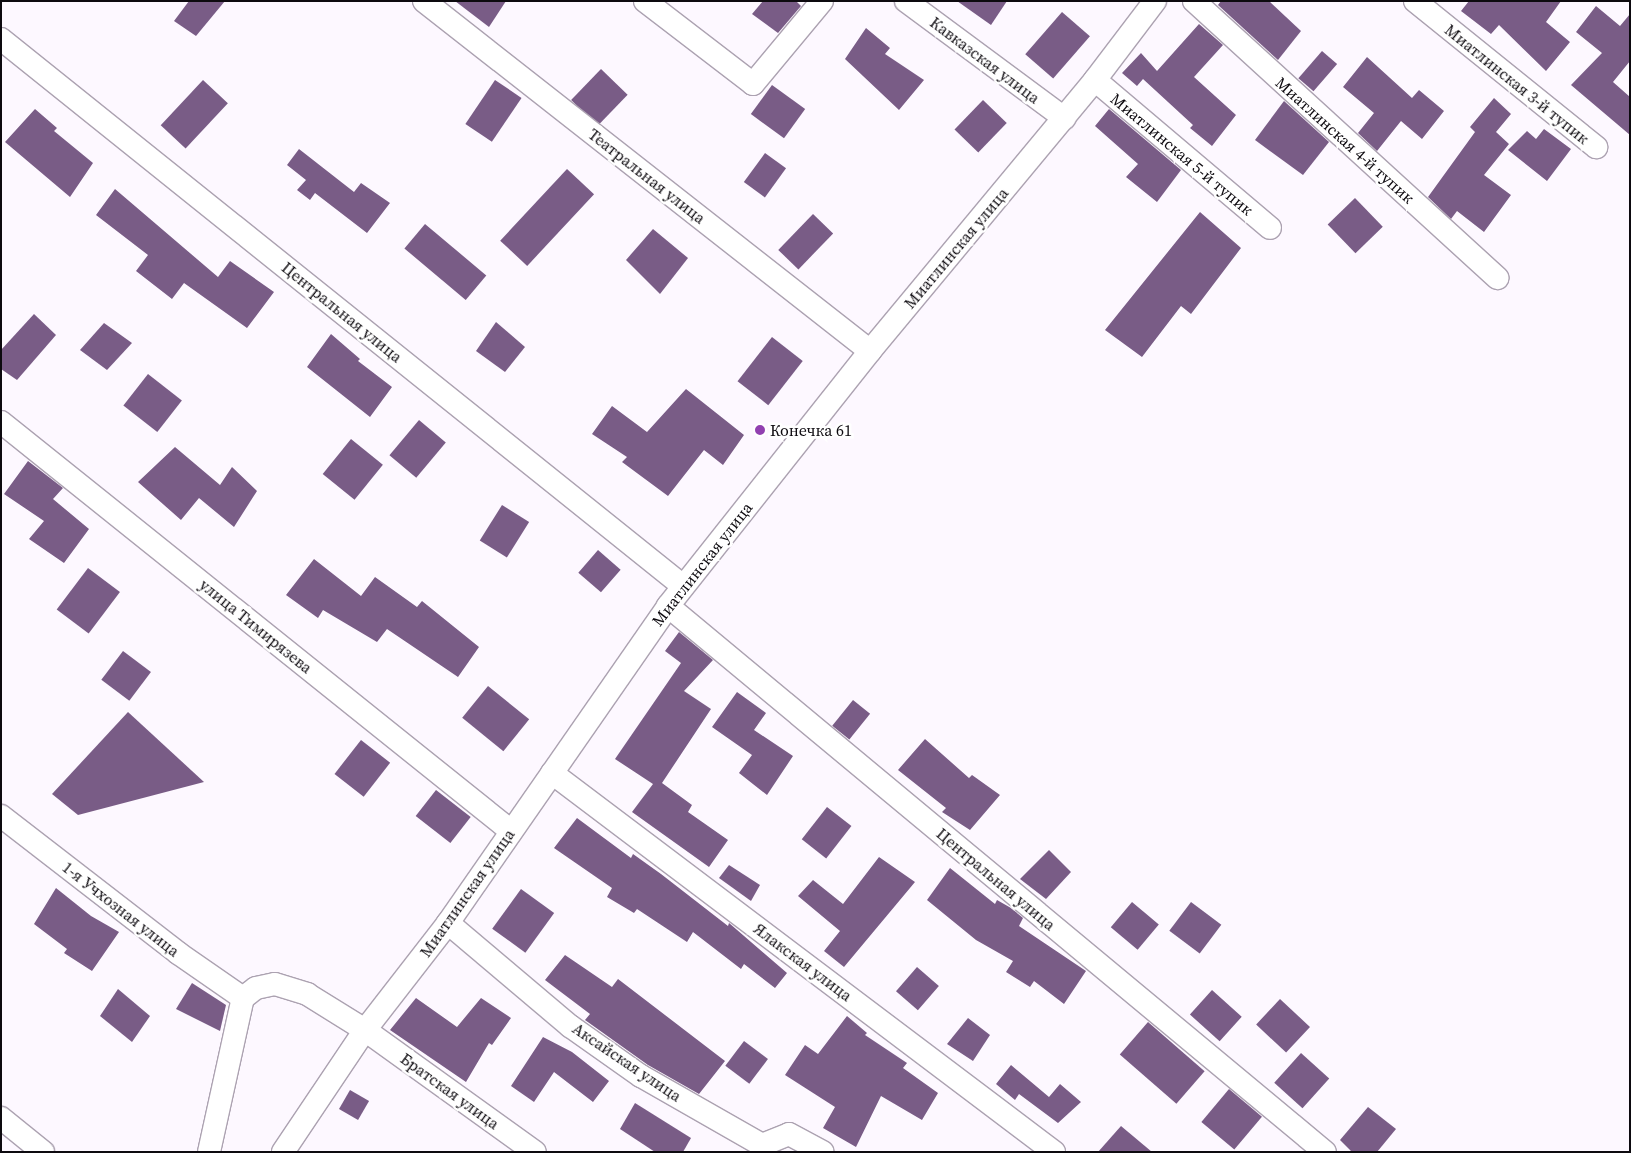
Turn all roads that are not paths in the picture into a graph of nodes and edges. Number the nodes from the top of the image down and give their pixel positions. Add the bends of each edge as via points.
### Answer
1 (424, 1) edge
2 (645, 1) edge
3 (822, 1) edge
4 (906, 1) edge
5 (1154, 1) edge
6 (1194, 1) edge
7 (1415, 1) edge
8 (1, 39) edge
9 (1095, 80) junction
10 (1064, 118) junction
11 (1596, 147) dead end
12 (1270, 228) dead end
13 (1497, 278) dead end
14 (870, 351) junction
15 (1, 422) edge
16 (683, 586) junction
17 (668, 606) junction
18 (552, 773) junction
19 (1, 816) edge
20 (510, 831) junction
21 (448, 923) junction
22 (243, 998) junction
23 (366, 1030) junction
24 (1, 1118) edge
25 (43, 1152) edge
26 (209, 1152) edge
27 (283, 1152) edge
28 (535, 1152) edge
29 (824, 1152) edge
30 (1054, 1152) edge
31 (1325, 1152) edge

1 - 14 street, Театральная улица
2 - 3 street via 752,84
4 - 10 street, Кавказская улица
5 - 9 street, Миатлинская улица
6 - 13 street, Миатлинская 4-й тупик
7 - 11 street, Миатлинская 3-й тупик
8 - 16 street, Центральная улица
9 - 10 street, Миатлинская улица
9 - 12 street, Миатлинская 5-й тупик
10 - 14 street, Миатлинская улица
14 - 16 street, Миатлинская улица
15 - 20 street, улица Тимирязева
16 - 17 street, Миатлинская улица
17 - 18 street, Миатлинская улица
17 - 31 street, Центральная улица
18 - 20 street, Миатлинская улица
18 - 30 street, Ялакская улица
19 - 22 street, 1-я Учхозная улица via 178,953
20 - 21 street, Миатлинская улица
21 - 23 street, Миатлинская улица
21 - 29 street, Аксайская улица via 570,1026 641,1076 762,1144 789,1134
22 - 23 street, Братская улица via 256,988 275,984 307,994
22 - 26 street
23 - 27 street, Миатлинская улица
23 - 28 street, Братская улица
24 - 25 street

